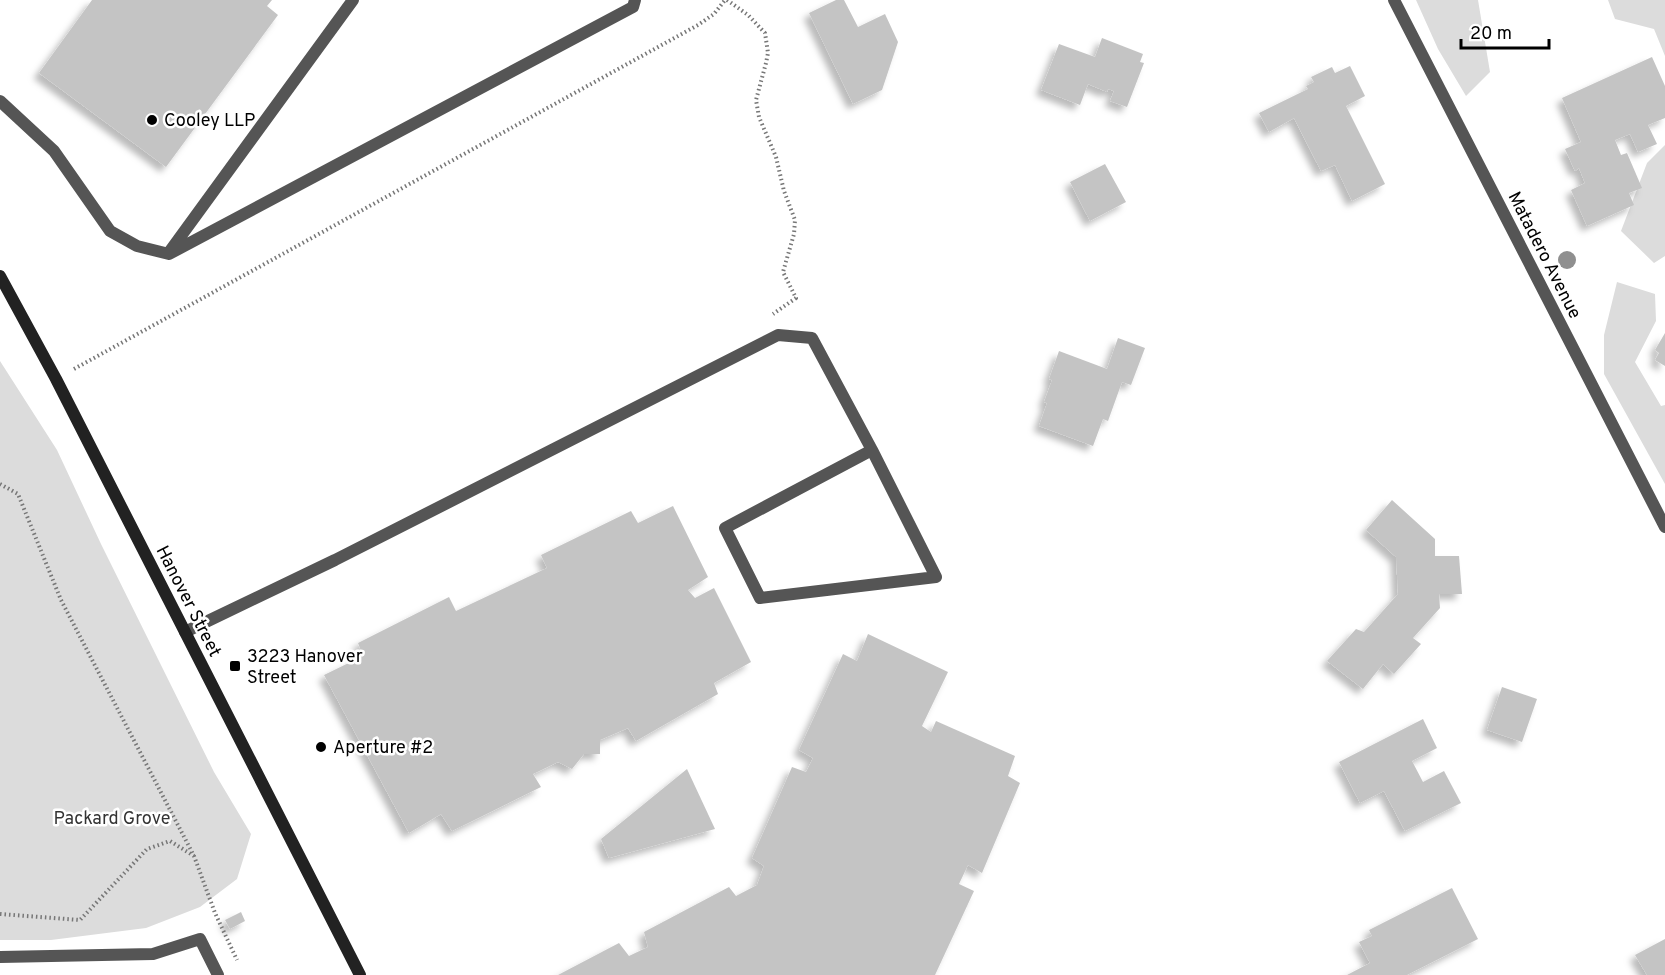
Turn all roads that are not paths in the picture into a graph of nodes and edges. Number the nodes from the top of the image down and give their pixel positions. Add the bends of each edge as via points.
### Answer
1 (353, 0) edge
2 (635, 0) edge
3 (1394, 0) edge
4 (0, 101) edge
5 (169, 254) junction
6 (0, 276) edge
7 (872, 450) junction
8 (1665, 526) edge
9 (184, 632) junction
10 (0, 957) edge
11 (218, 975) edge
12 (360, 975) edge

1 - 5 street
2 - 5 street via 633,7
3 - 8 street, Matadero Avenue
4 - 5 street via 54,151 110,231 137,246
6 - 9 street, Hanover Street
7 - 7 street via 936,578 760,598 725,528
7 - 9 street via 812,338 777,335 335,560
9 - 12 street, Hanover Street
10 - 11 street via 153,954 201,939

